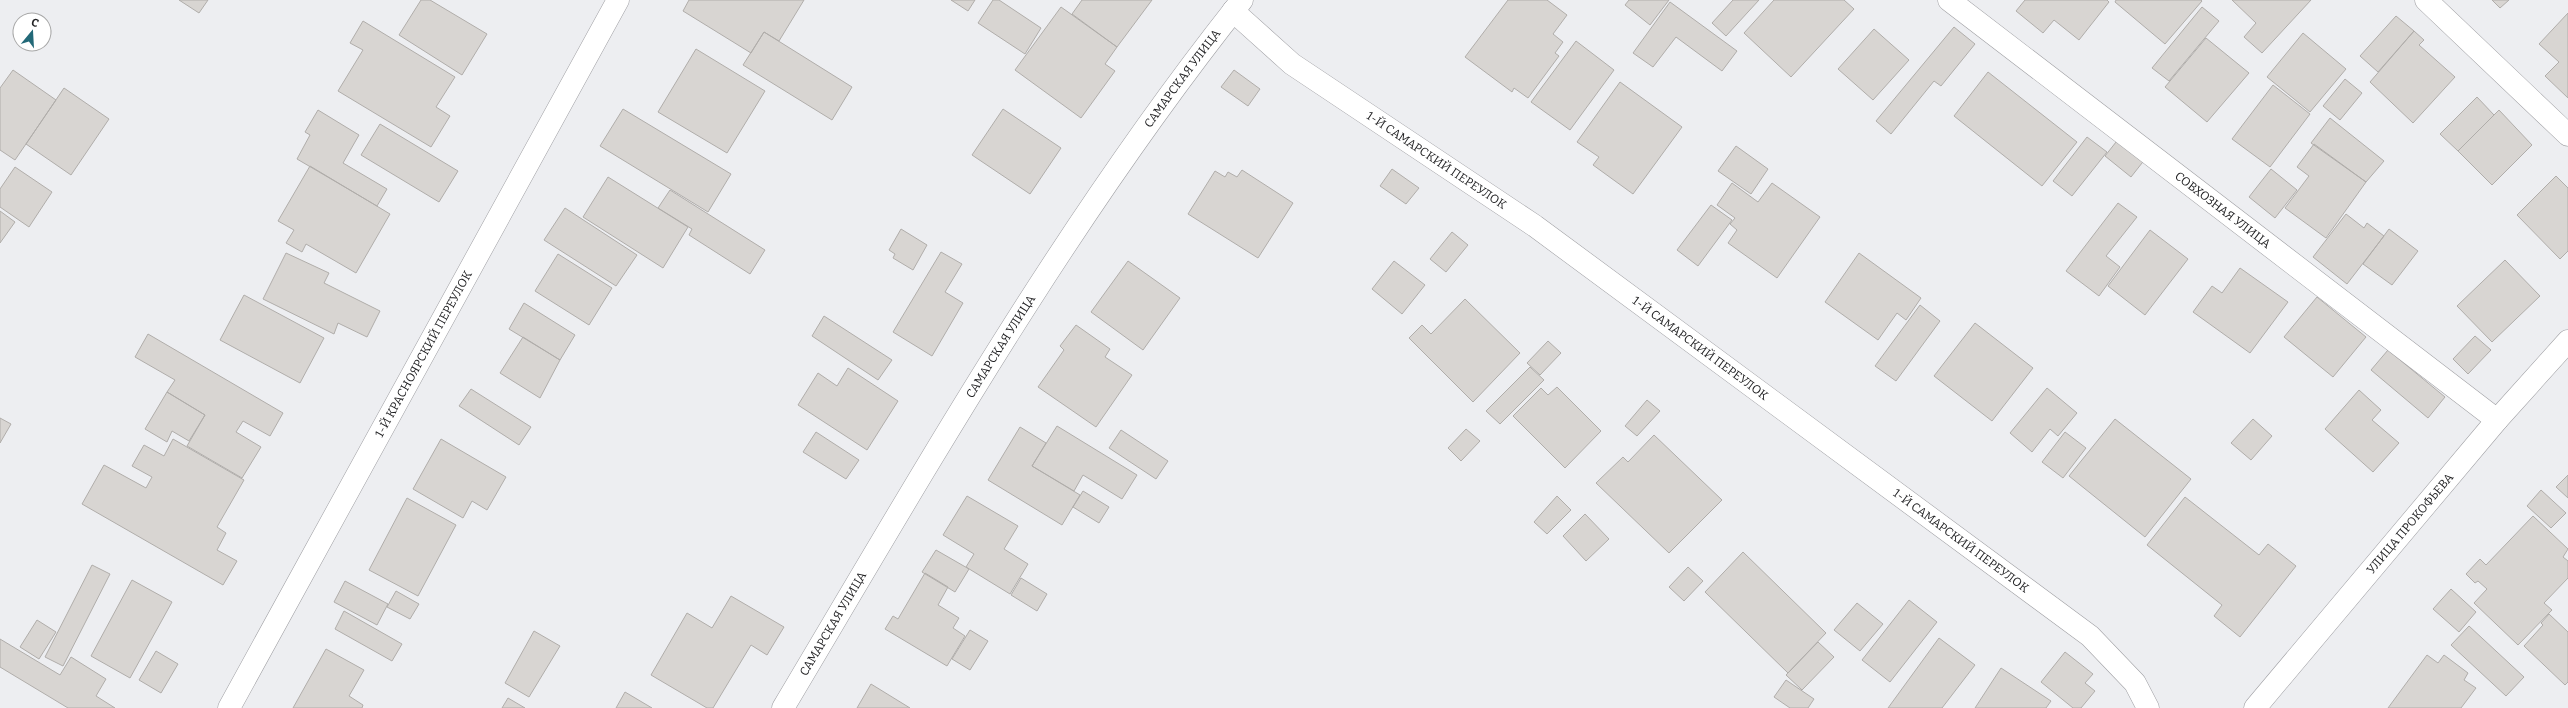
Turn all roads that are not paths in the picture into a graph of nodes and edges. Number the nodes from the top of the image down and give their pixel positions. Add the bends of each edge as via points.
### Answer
1 (618, 0) edge
2 (1949, 0) edge
3 (2426, 0) edge
4 (1238, 5) edge
5 (2568, 135) edge
6 (2568, 341) edge
7 (2497, 420) junction
8 (229, 708) edge
9 (783, 708) edge
10 (2148, 708) edge
11 (2255, 708) edge

1 - 8 street, 1-Й КРАСНОЯРСКИЙ ПЕРЕУЛОК
2 - 7 street, СОВХОЗНАЯ УЛИЦА
3 - 5 street
4 - 9 street, САМАРСКАЯ УЛИЦА via 1120,165 1030,298 970,393
4 - 10 street, 1-Й САМАРСКИЙ ПЕРЕУЛОК via 1292,64 1535,226 2090,636 2135,683
6 - 7 street, УЛИЦА ПРОКОФЬЕВА
7 - 11 street, УЛИЦА ПРОКОФЬЕВА

